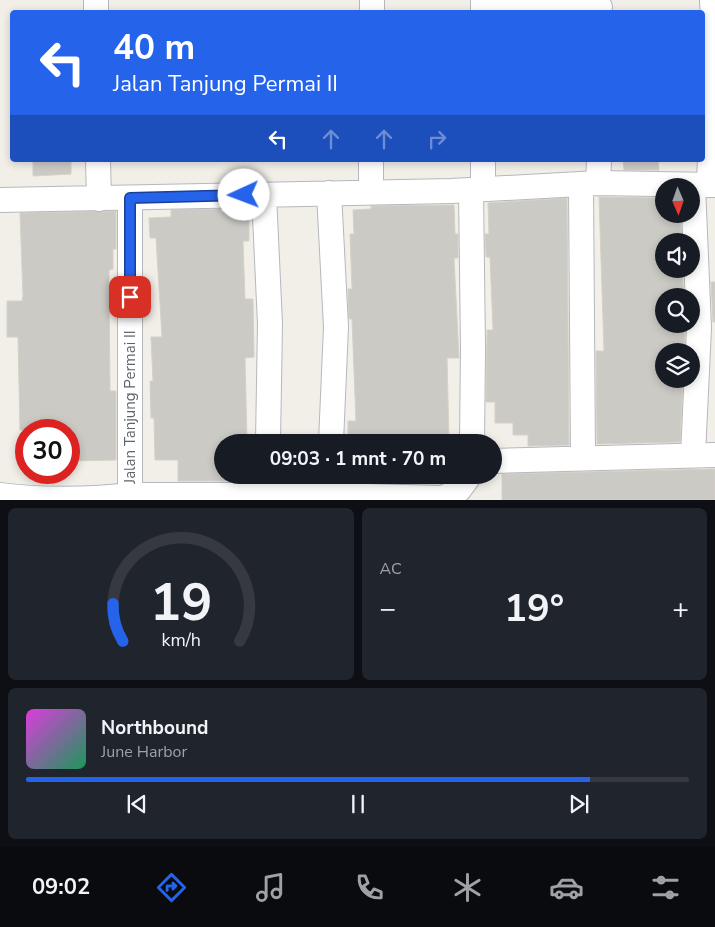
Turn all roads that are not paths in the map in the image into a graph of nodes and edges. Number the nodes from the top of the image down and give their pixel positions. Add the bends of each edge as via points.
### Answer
1 (499, 0) edge
2 (712, 0) edge
3 (600, 7) edge
4 (98, 162) edge
5 (371, 162) edge
6 (483, 162) edge
7 (597, 162) edge
8 (589, 185) junction
9 (706, 185) edge
10 (477, 190) junction
11 (371, 192) junction
12 (329, 193) junction
13 (264, 194) junction
14 (130, 198) junction
15 (99, 199) junction
16 (0, 200) edge
17 (268, 434) edge
18 (331, 434) edge
19 (472, 434) edge
20 (704, 455) edge
21 (583, 457) junction
22 (502, 461) edge
23 (463, 484) edge
24 (267, 485) edge
25 (321, 491) edge
26 (0, 495) edge
27 (130, 495) junction
28 (100, 499) edge
29 (443, 499) edge

1 - 3 street
2 - 9 street via 714,41
4 - 15 street
5 - 11 street
6 - 10 street
7 - 8 street
8 - 9 street
8 - 10 street
8 - 21 street
9 - 20 street via 699,328
10 - 11 street
10 - 19 street
11 - 12 street
12 - 13 street
12 - 18 street via 336,327
13 - 14 street
13 - 17 street via 270,324
14 - 15 street
14 - 27 street, Jalan Tanjung Permai II
15 - 16 street
20 - 21 street
21 - 22 street
23 - 29 street
24 - 25 street
24 - 27 street
25 - 29 street
26 - 28 street via 15,499
27 - 28 street

